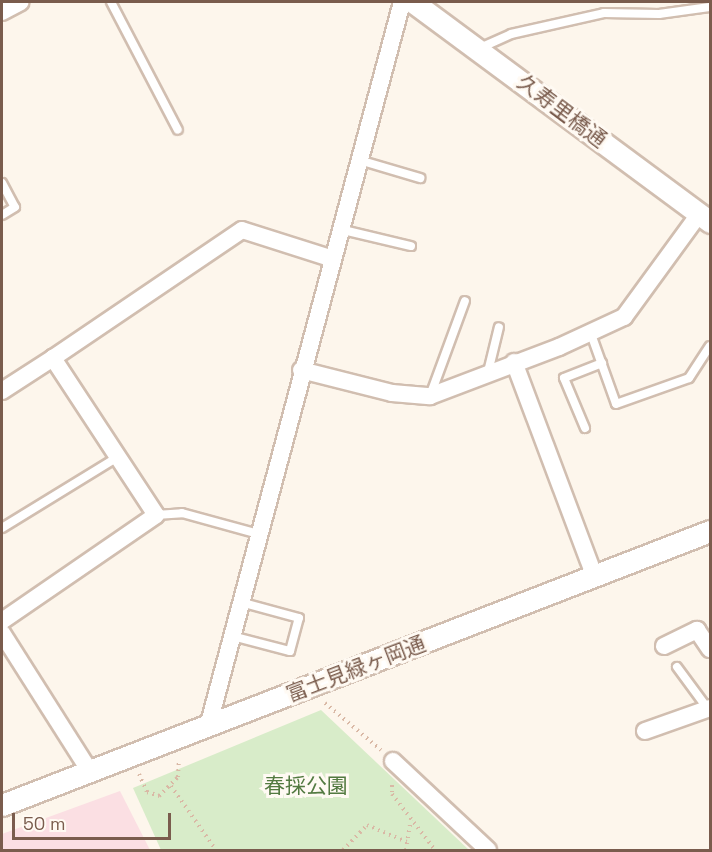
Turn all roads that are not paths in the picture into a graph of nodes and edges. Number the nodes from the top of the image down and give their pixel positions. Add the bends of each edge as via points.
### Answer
1 (21, 2) edge
2 (111, 2) edge
3 (402, 2) edge
4 (413, 2) edge
5 (711, 7) edge
6 (2, 12) edge
7 (480, 48) junction
8 (178, 130) dead end
9 (358, 160) junction
10 (420, 178) dead end
11 (2, 183) edge
12 (2, 215) edge
13 (705, 215) edge
14 (339, 229) junction
15 (411, 246) dead end
16 (330, 258) junction
17 (465, 302) dead end
18 (499, 327) dead end
19 (591, 334) junction
20 (711, 346) edge
21 (53, 358) junction
22 (514, 362) junction
23 (602, 363) junction
24 (301, 370) junction
25 (488, 372) junction
26 (2, 391) edge
27 (430, 396) junction
28 (585, 428) dead end
29 (118, 457) junction
30 (156, 515) junction
31 (2, 528) edge
32 (711, 531) edge
33 (258, 534) junction
34 (595, 577) junction
35 (240, 602) junction
36 (2, 621) edge
37 (2, 633) edge
38 (231, 636) junction
39 (664, 646) dead end
40 (711, 649) edge
41 (677, 667) dead end
42 (709, 708) edge
43 (209, 723) junction
44 (645, 731) dead end
45 (393, 761) road end
46 (89, 770) junction
47 (2, 805) edge
48 (488, 850) edge

1 - 6 street
2 - 8 lane
3 - 9 street
4 - 7 street, 久寿里橋通
5 - 7 lane via 659,14 604,13 511,33
7 - 13 street, 久寿里橋通
9 - 10 lane
9 - 14 street
11 - 12 lane via 15,207
13 - 19 street via 624,317
14 - 15 lane
14 - 16 street
16 - 21 street via 242,231
16 - 24 street
17 - 27 lane
18 - 25 lane
19 - 22 street
19 - 23 lane
20 - 23 lane via 688,378 616,404
21 - 26 street
21 - 29 street
22 - 25 street
22 - 34 street
23 - 28 lane via 564,378
24 - 27 street via 392,393
24 - 33 street
25 - 27 street
29 - 30 street
29 - 31 lane
30 - 33 lane via 182,513
30 - 36 street
32 - 34 street, 富士見緑ヶ岡通
33 - 35 street
34 - 43 street, 富士見緑ヶ岡通
35 - 38 street
35 - 38 lane via 299,618 291,651
37 - 46 street
38 - 43 street
39 - 40 street via 697,630
41 - 42 lane
42 - 44 street
43 - 46 street, 富士見緑ヶ岡通
45 - 48 street
46 - 47 street, 富士見緑ヶ岡通

